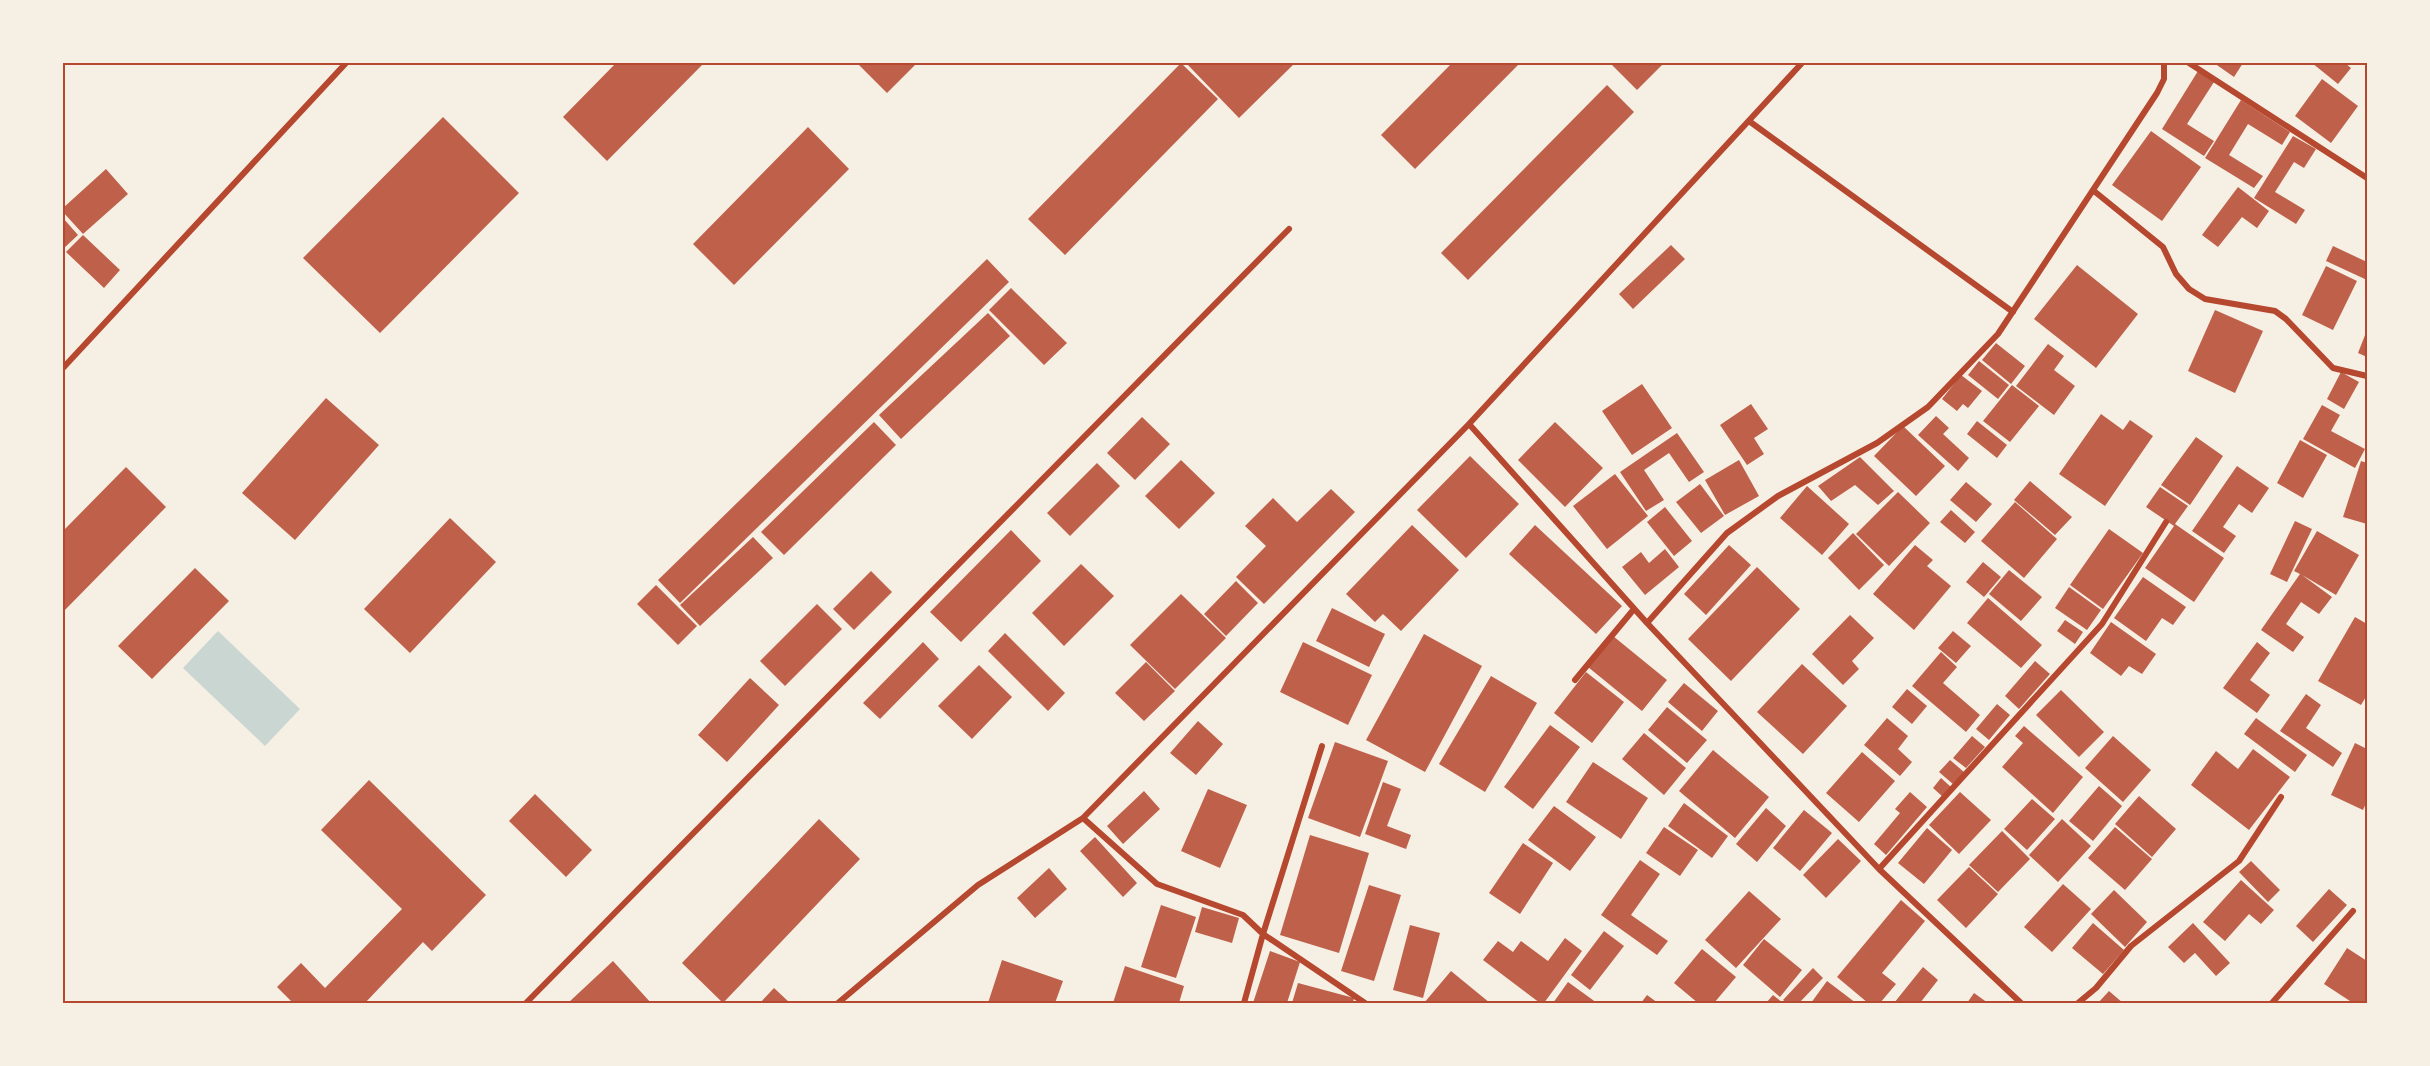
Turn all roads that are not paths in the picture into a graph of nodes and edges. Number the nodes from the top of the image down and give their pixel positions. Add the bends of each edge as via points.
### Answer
1 (346, 63) edge
2 (1802, 63) edge
3 (2164, 63) edge
4 (2189, 63) edge
5 (1749, 121) junction
6 (2367, 178) edge
7 (2094, 191) junction
8 (1289, 229) dead end
9 (2013, 312) junction
10 (63, 368) edge
11 (2367, 376) edge
12 (1469, 424) junction
13 (2166, 522) dead end
14 (1634, 609) junction
15 (1647, 623) junction
16 (1575, 680) dead end
17 (1322, 746) dead end
18 (2281, 797) dead end
19 (1083, 818) junction
20 (1879, 869) junction
21 (2353, 911) dead end
22 (1263, 934) junction
23 (526, 1003) edge
24 (838, 1003) edge
25 (1244, 1003) edge
26 (1365, 1003) edge
27 (2021, 1003) edge
28 (2078, 1003) edge
29 (2272, 1003) edge

1 - 10 street
2 - 5 street
3 - 7 street via 2164,79 2157,93
4 - 6 street
5 - 9 street
5 - 12 street
7 - 9 street
7 - 11 street via 2163,247 2176,274 2189,289 2205,299 2275,312 2333,368
8 - 23 street
9 - 15 street via 1998,334 1928,407 1877,443 1778,496 1727,533
12 - 14 street
12 - 19 street
13 - 20 street via 2102,624
14 - 15 street
14 - 16 street
15 - 20 street
17 - 22 street
18 - 28 street via 2239,861 2131,946
19 - 22 street via 1157,884 1243,915
19 - 24 street via 978,885
20 - 27 street
21 - 29 street
22 - 25 street
22 - 26 street

